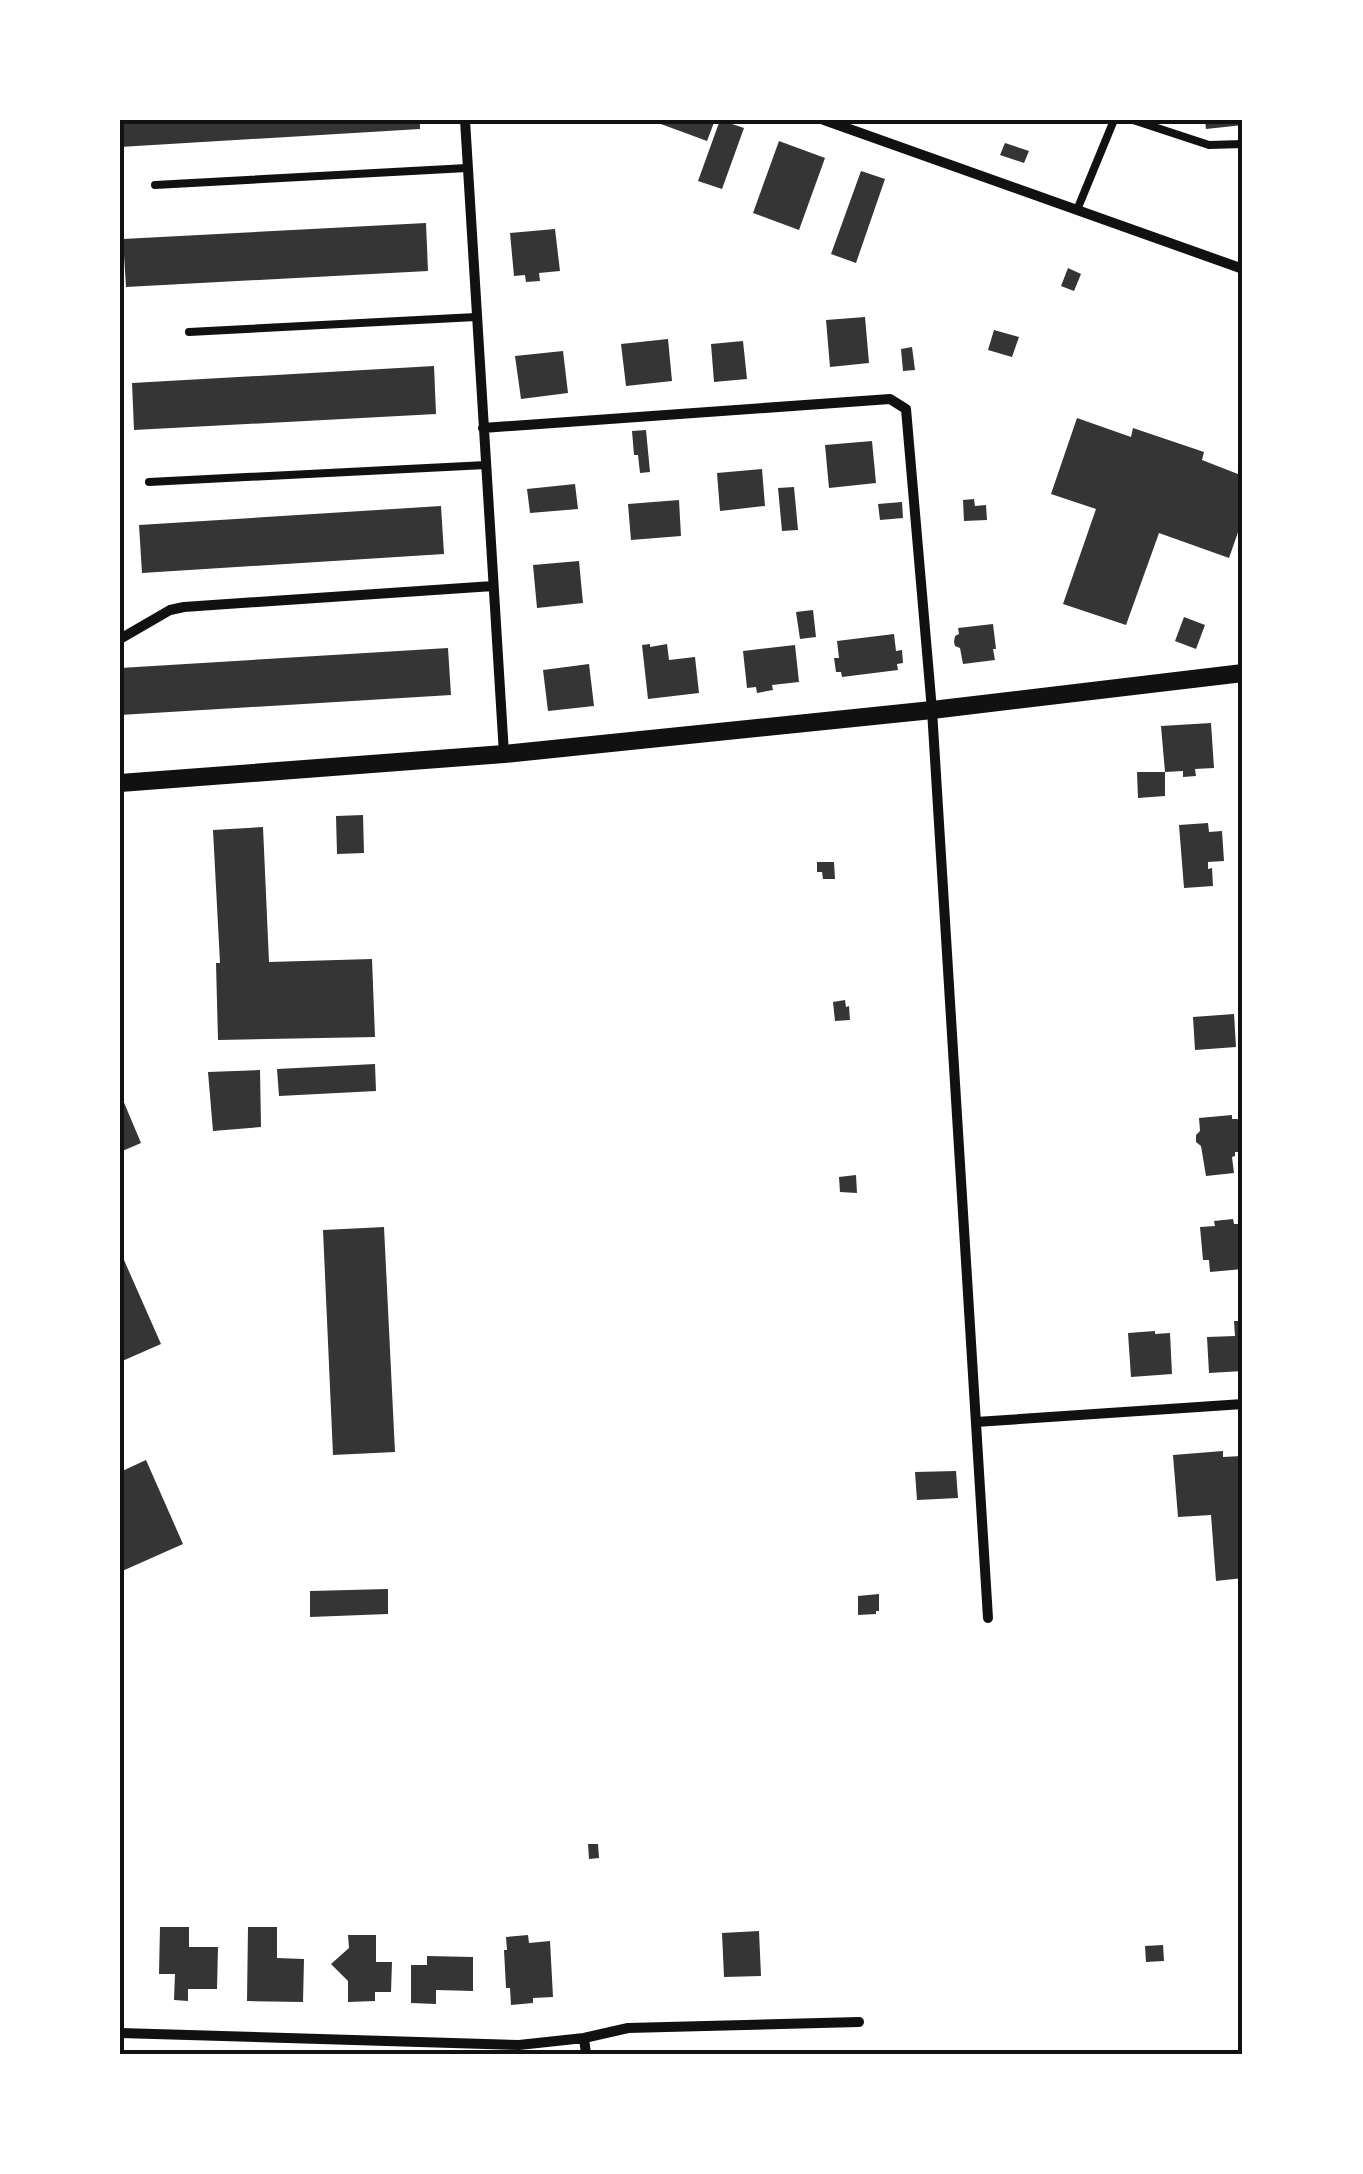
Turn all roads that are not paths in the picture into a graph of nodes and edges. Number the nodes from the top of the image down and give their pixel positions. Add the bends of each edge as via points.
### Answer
1 (465, 120) edge
2 (824, 120) edge
3 (1114, 120) edge
4 (1133, 120) edge
5 (1243, 144) edge
6 (467, 168) junction
7 (156, 185) dead end
8 (1078, 210) junction
9 (1243, 268) edge
10 (476, 317) junction
11 (189, 332) dead end
12 (483, 428) junction
13 (486, 465) junction
14 (149, 482) dead end
15 (494, 586) junction
16 (120, 640) edge
17 (1243, 673) edge
18 (932, 710) junction
19 (504, 754) junction
20 (120, 783) edge
21 (1243, 1404) edge
22 (976, 1422) junction
23 (988, 1618) dead end
24 (859, 2022) dead end
25 (120, 2033) edge
26 (584, 2038) junction
27 (586, 2054) edge

1 - 6 street
2 - 8 street
3 - 8 lane
4 - 5 lane via 1208,145
6 - 7 lane
6 - 10 street
8 - 9 street
10 - 11 lane
10 - 12 street
12 - 13 street
12 - 18 street via 890,399 906,408
13 - 14 lane
13 - 15 street
15 - 16 street via 184,607
15 - 19 street
17 - 18 street
18 - 19 street
18 - 22 street
19 - 20 street
21 - 22 street
22 - 23 street
24 - 26 street via 628,2028
25 - 26 street via 520,2045
26 - 27 street

